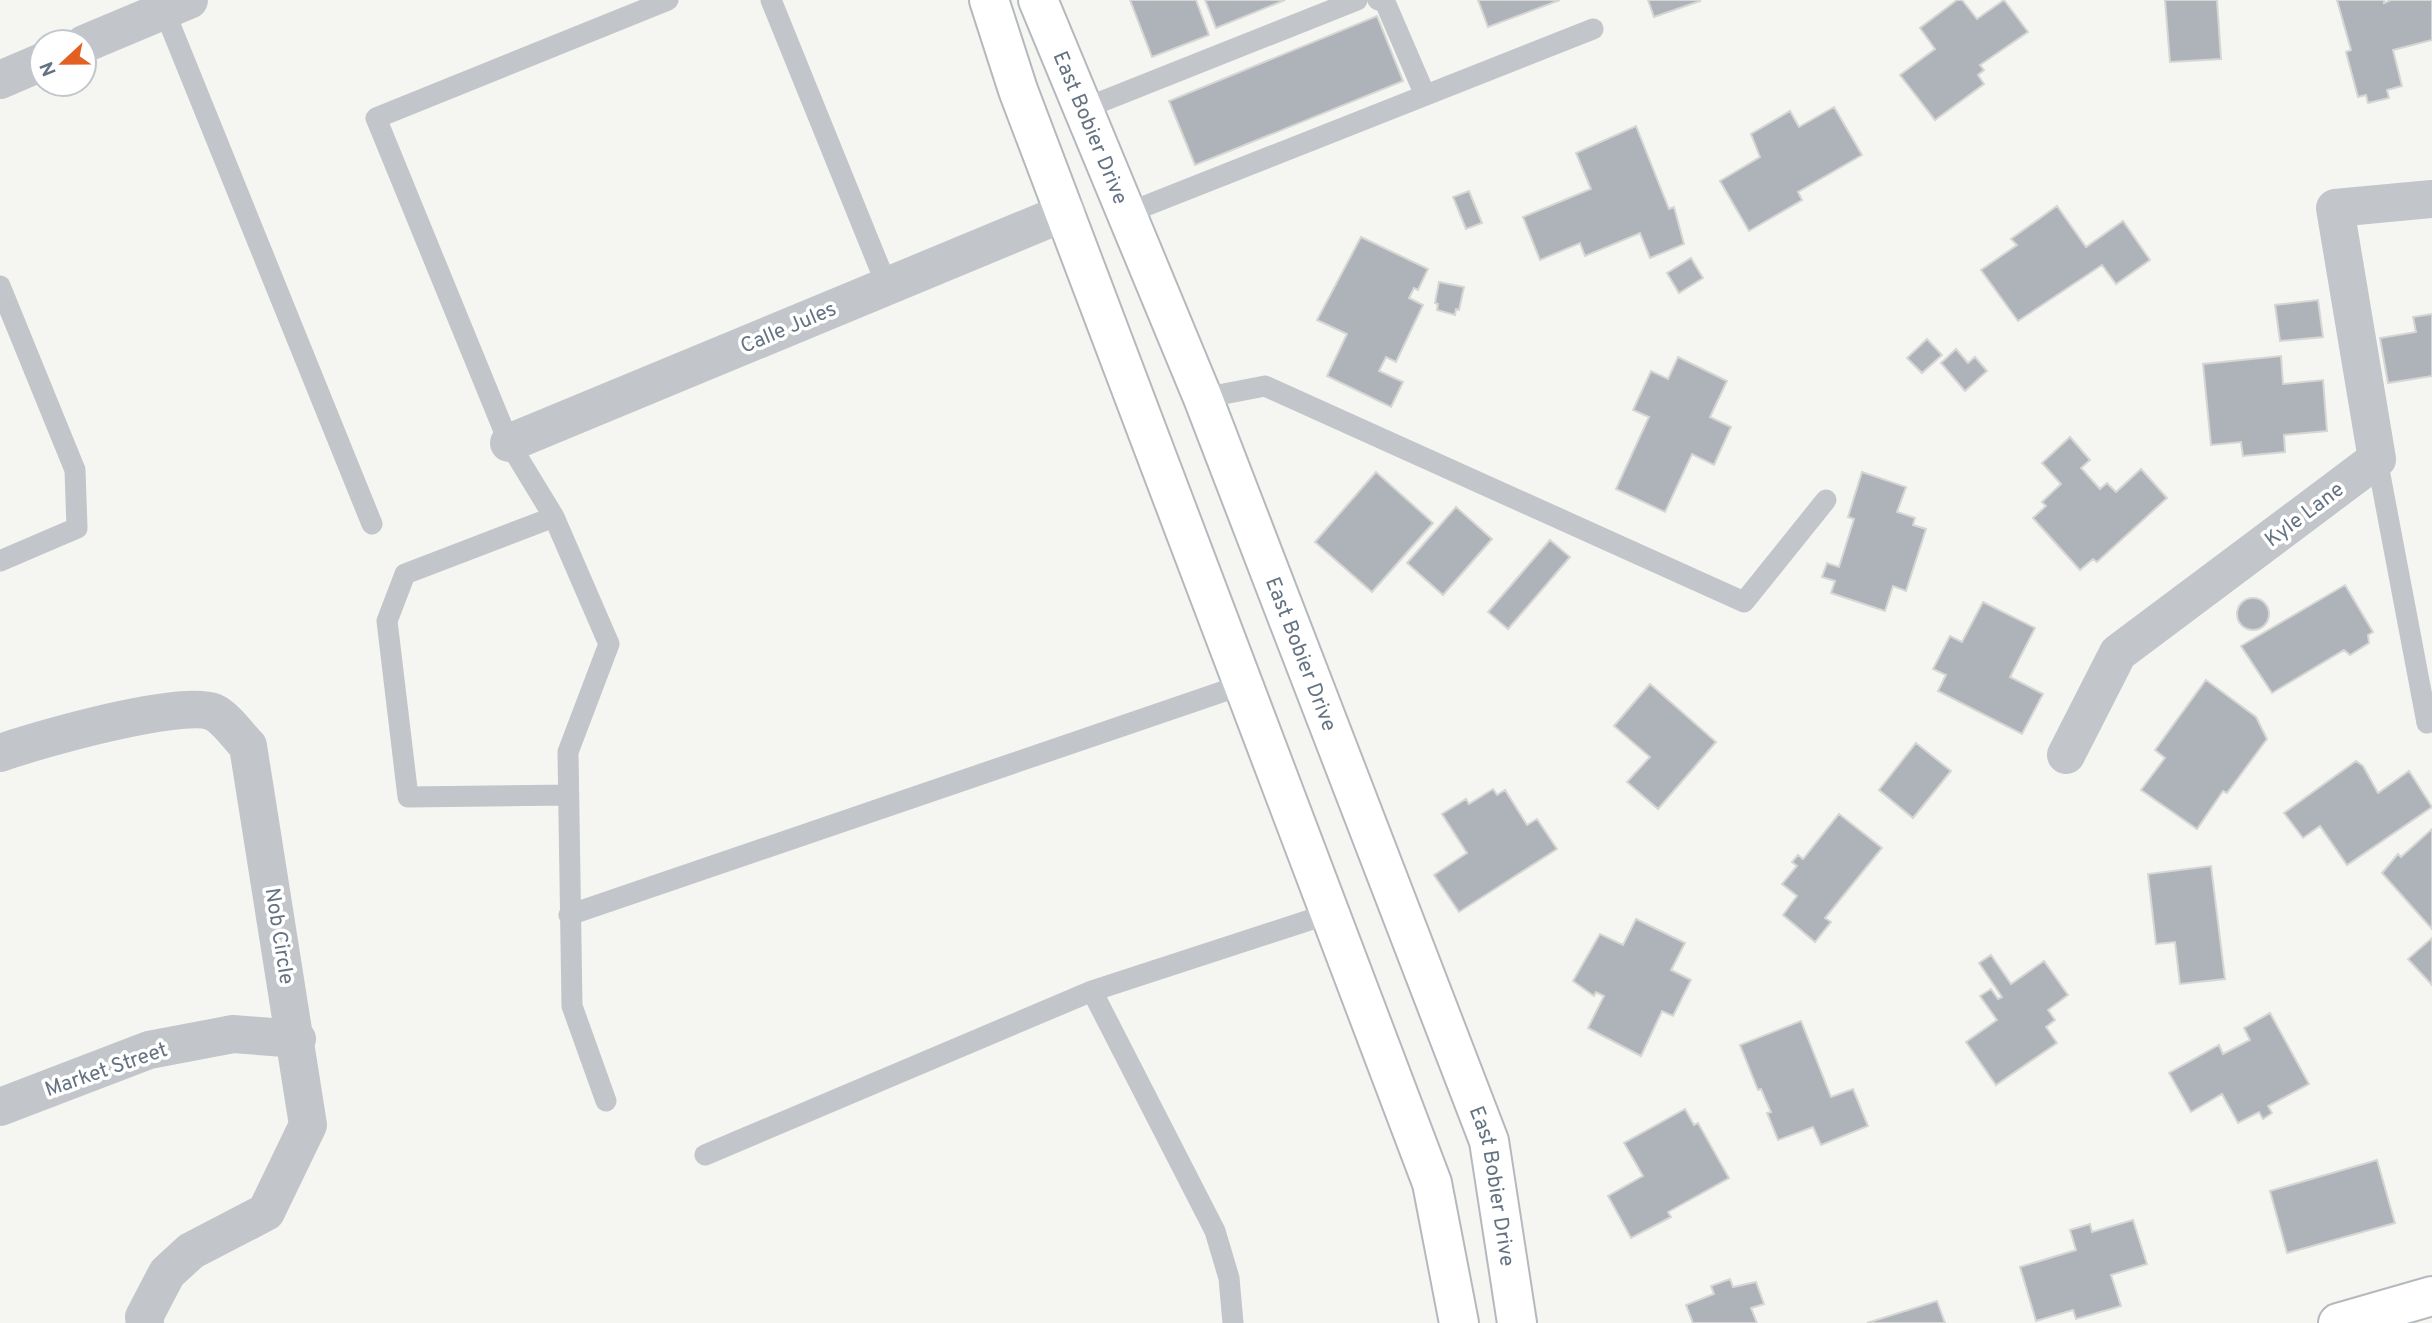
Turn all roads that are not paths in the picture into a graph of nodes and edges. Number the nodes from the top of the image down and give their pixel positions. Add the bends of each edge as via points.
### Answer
1 (668, 0) edge
2 (771, 0) edge
3 (989, 0) edge
4 (1038, 0) edge
5 (1357, 0) edge
6 (1378, 0) edge
7 (176, 5) edge
8 (1593, 29) dead end
9 (98, 38) edge
10 (28, 68) edge
11 (0, 80) edge
12 (1425, 95) junction
13 (1083, 109) junction
14 (2432, 198) edge
15 (1066, 212) junction
16 (1125, 214) junction
17 (0, 286) edge
18 (887, 286) junction
19 (8, 329) edge
20 (1203, 398) junction
21 (509, 443) junction
22 (2377, 459) junction
23 (1826, 500) dead end
24 (554, 517) junction
25 (372, 524) dead end
26 (0, 561) edge
27 (1245, 684) junction
28 (2427, 723) dead end
29 (0, 753) edge
30 (2066, 755) dead end
31 (568, 795) junction
32 (1328, 914) junction
33 (569, 915) junction
34 (1092, 991) junction
35 (297, 1039) junction
36 (607, 1101) dead end
37 (0, 1107) edge
38 (705, 1156) dead end
39 (2432, 1296) edge
40 (145, 1323) edge
41 (1233, 1323) edge
42 (1459, 1323) edge
43 (1517, 1323) edge
44 (2338, 1323) edge

1 - 21 lane via 376,118
2 - 18 lane
3 - 15 main road
4 - 13 main road, East Bobier Drive
5 - 13 lane
6 - 12 lane via 1385,2
7 - 9 street
7 - 25 lane
8 - 12 lane
10 - 11 street
12 - 16 lane
13 - 16 main road, East Bobier Drive
14 - 22 street via 2336,208
15 - 18 street, Calle Jules
15 - 27 main road
16 - 20 main road, East Bobier Drive
17 - 19 lane
18 - 21 street, Calle Jules
19 - 26 lane via 75,470 77,528
20 - 23 lane via 1265,386 1744,602
20 - 43 main road, East Bobier Drive via 1489,1141
21 - 24 lane
22 - 28 lane
22 - 30 street, Kyle Lane via 2118,653
24 - 31 lane via 609,644 568,752
24 - 31 lane via 405,574 387,621 408,797
27 - 32 main road
27 - 33 lane
29 - 35 street, Nob Circle via 44,738 179,709 214,713 248,746
31 - 33 lane
32 - 34 lane
32 - 42 main road via 1432,1183
33 - 36 lane via 572,1006
34 - 38 lane
34 - 41 lane via 1215,1231 1229,1278
35 - 37 street, Market Street via 233,1034 149,1050
35 - 40 street, Nob Circle via 308,1125 266,1212 191,1251 167,1273
39 - 44 main road

